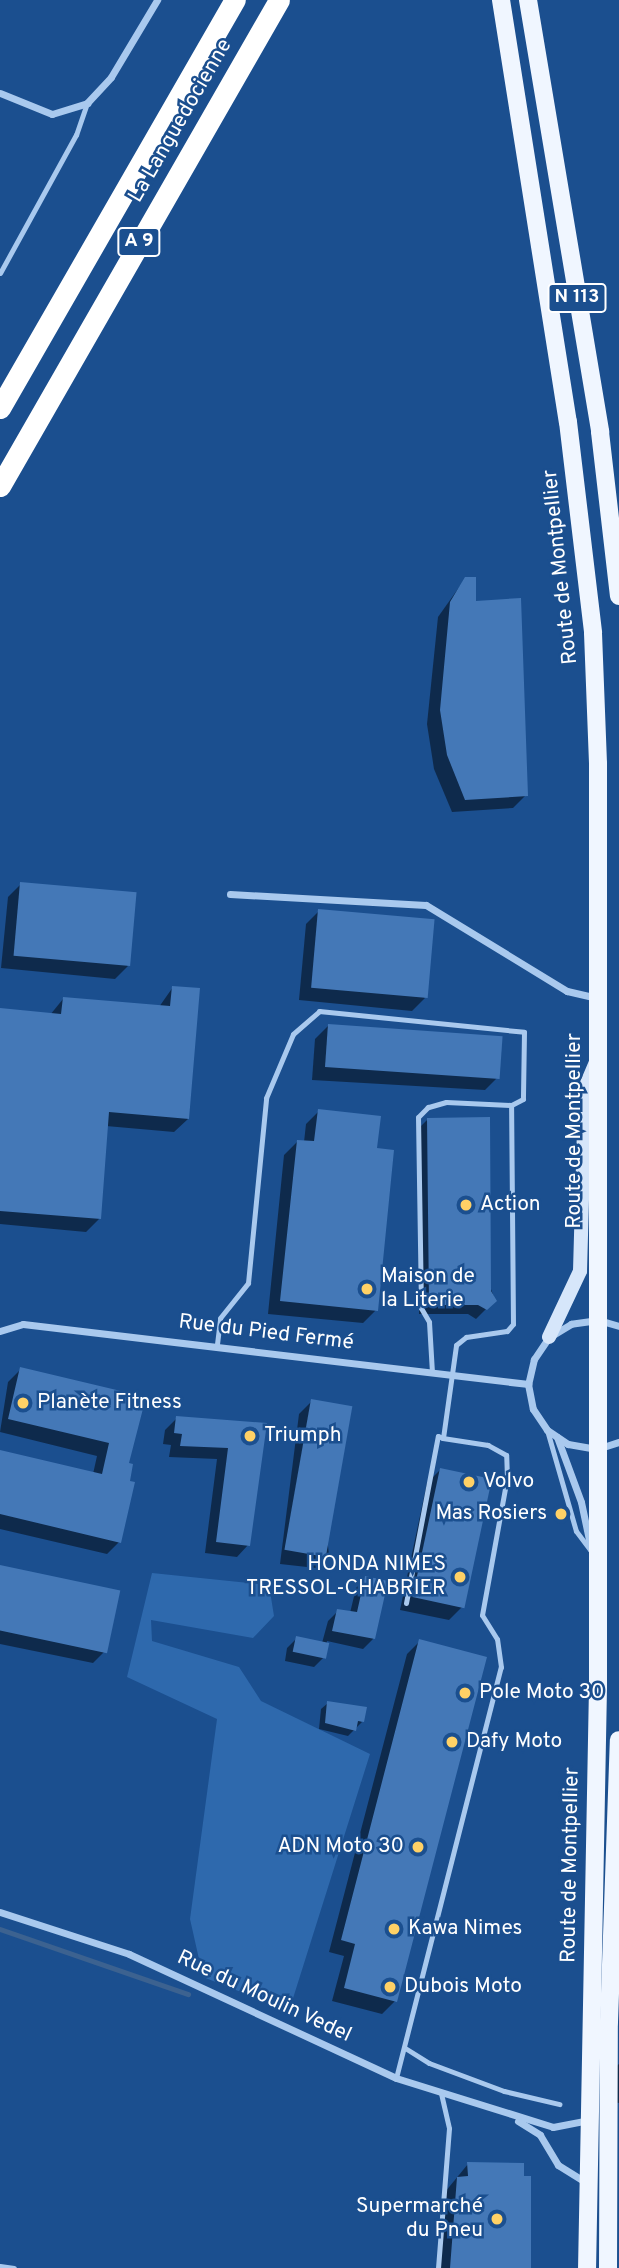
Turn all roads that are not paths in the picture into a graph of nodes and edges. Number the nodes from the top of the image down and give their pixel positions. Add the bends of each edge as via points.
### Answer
1 (157, 0) edge
2 (235, 0) edge
3 (279, 0) edge
4 (501, 0) edge
5 (528, 0) edge
6 (0, 93) edge
7 (87, 103) junction
8 (0, 273) edge
9 (0, 408) edge
10 (0, 486) edge
11 (619, 596) edge
12 (230, 894) dead end
13 (598, 998) junction
14 (597, 1057) junction
15 (511, 1105) junction
16 (598, 1320) junction
17 (619, 1326) edge
18 (0, 1331) edge
19 (549, 1337) junction
20 (217, 1345) junction
21 (432, 1371) junction
22 (453, 1374) junction
23 (528, 1384) junction
24 (547, 1430) junction
25 (557, 1436) junction
26 (443, 1438) junction
27 (619, 1442) edge
28 (597, 1449) junction
29 (592, 1552) junction
30 (596, 1571) junction
31 (406, 1602) dead end
32 (619, 1740) edge
33 (618, 1795) edge
34 (0, 1912) edge
35 (404, 2048) junction
36 (396, 2078) junction
37 (441, 2093) junction
38 (559, 2104) dead end
39 (512, 2117) junction
40 (588, 2120) junction
41 (588, 2184) junction
42 (0, 2266) edge
43 (14, 2268) edge
44 (438, 2268) edge
45 (587, 2268) edge
46 (608, 2268) edge

1 - 7 street via 111,77
2 - 9 highway, La Languedocienne / A 9
3 - 10 highway, La Languedocienne / A 9
4 - 13 main road, Route de Montpellier / N 113 via 568,422 593,633
5 - 11 main road, N 113 via 600,432
6 - 7 street via 52,114
7 - 8 lane via 76,135
12 - 13 street via 426,905 567,991
13 - 14 main road, Route de Montpellier / N 113
14 - 16 main road, Route de Montpellier / N 113
14 - 19 street via 585,1088 580,1270
15 - 20 lane via 523,1099 524,1032 319,1011 293,1034 266,1098 248,1283 220,1318
15 - 21 lane via 446,1102 428,1107 418,1117 421,1308 429,1322
15 - 22 lane via 513,1324 507,1331 466,1337 456,1345
16 - 17 street
16 - 19 street via 571,1324
16 - 28 main road, Route de Montpellier / N 113
18 - 20 street, Rue du Pied Fermé via 23,1324
19 - 23 street via 534,1359
20 - 21 street, Rue du Pied Fermé
21 - 22 street, Rue du Pied Fermé
22 - 23 street, Rue du Pied Fermé
22 - 26 lane
23 - 24 street via 533,1409
24 - 25 street
24 - 29 lane via 576,1531
25 - 28 street via 568,1444
25 - 29 street via 581,1502
26 - 31 lane via 438,1436
26 - 35 lane via 488,1445 506,1455 507,1478 482,1615 497,1639 501,1667
27 - 28 street
28 - 30 main road, Route de Montpellier / N 113
29 - 30 street
30 - 40 main road, Route de Montpellier / N 113
32 - 33 main road, Route de Montpellier
33 - 46 main road, Route de Montpellier
34 - 36 street, Rue du Moulin Vedel via 129,1954
35 - 36 lane
35 - 38 lane via 429,2063 505,2091
36 - 37 street, Rue du Moulin Vedel
37 - 39 street, Rue du Moulin Vedel
37 - 44 lane via 449,2128
39 - 40 street, Rue du Moulin Vedel via 553,2127
39 - 41 street, Rue du Moulin Vedel via 540,2135 558,2165
40 - 41 main road, Route de Montpellier / N 113
41 - 45 main road, Route de Montpellier / N 113
42 - 43 lane

